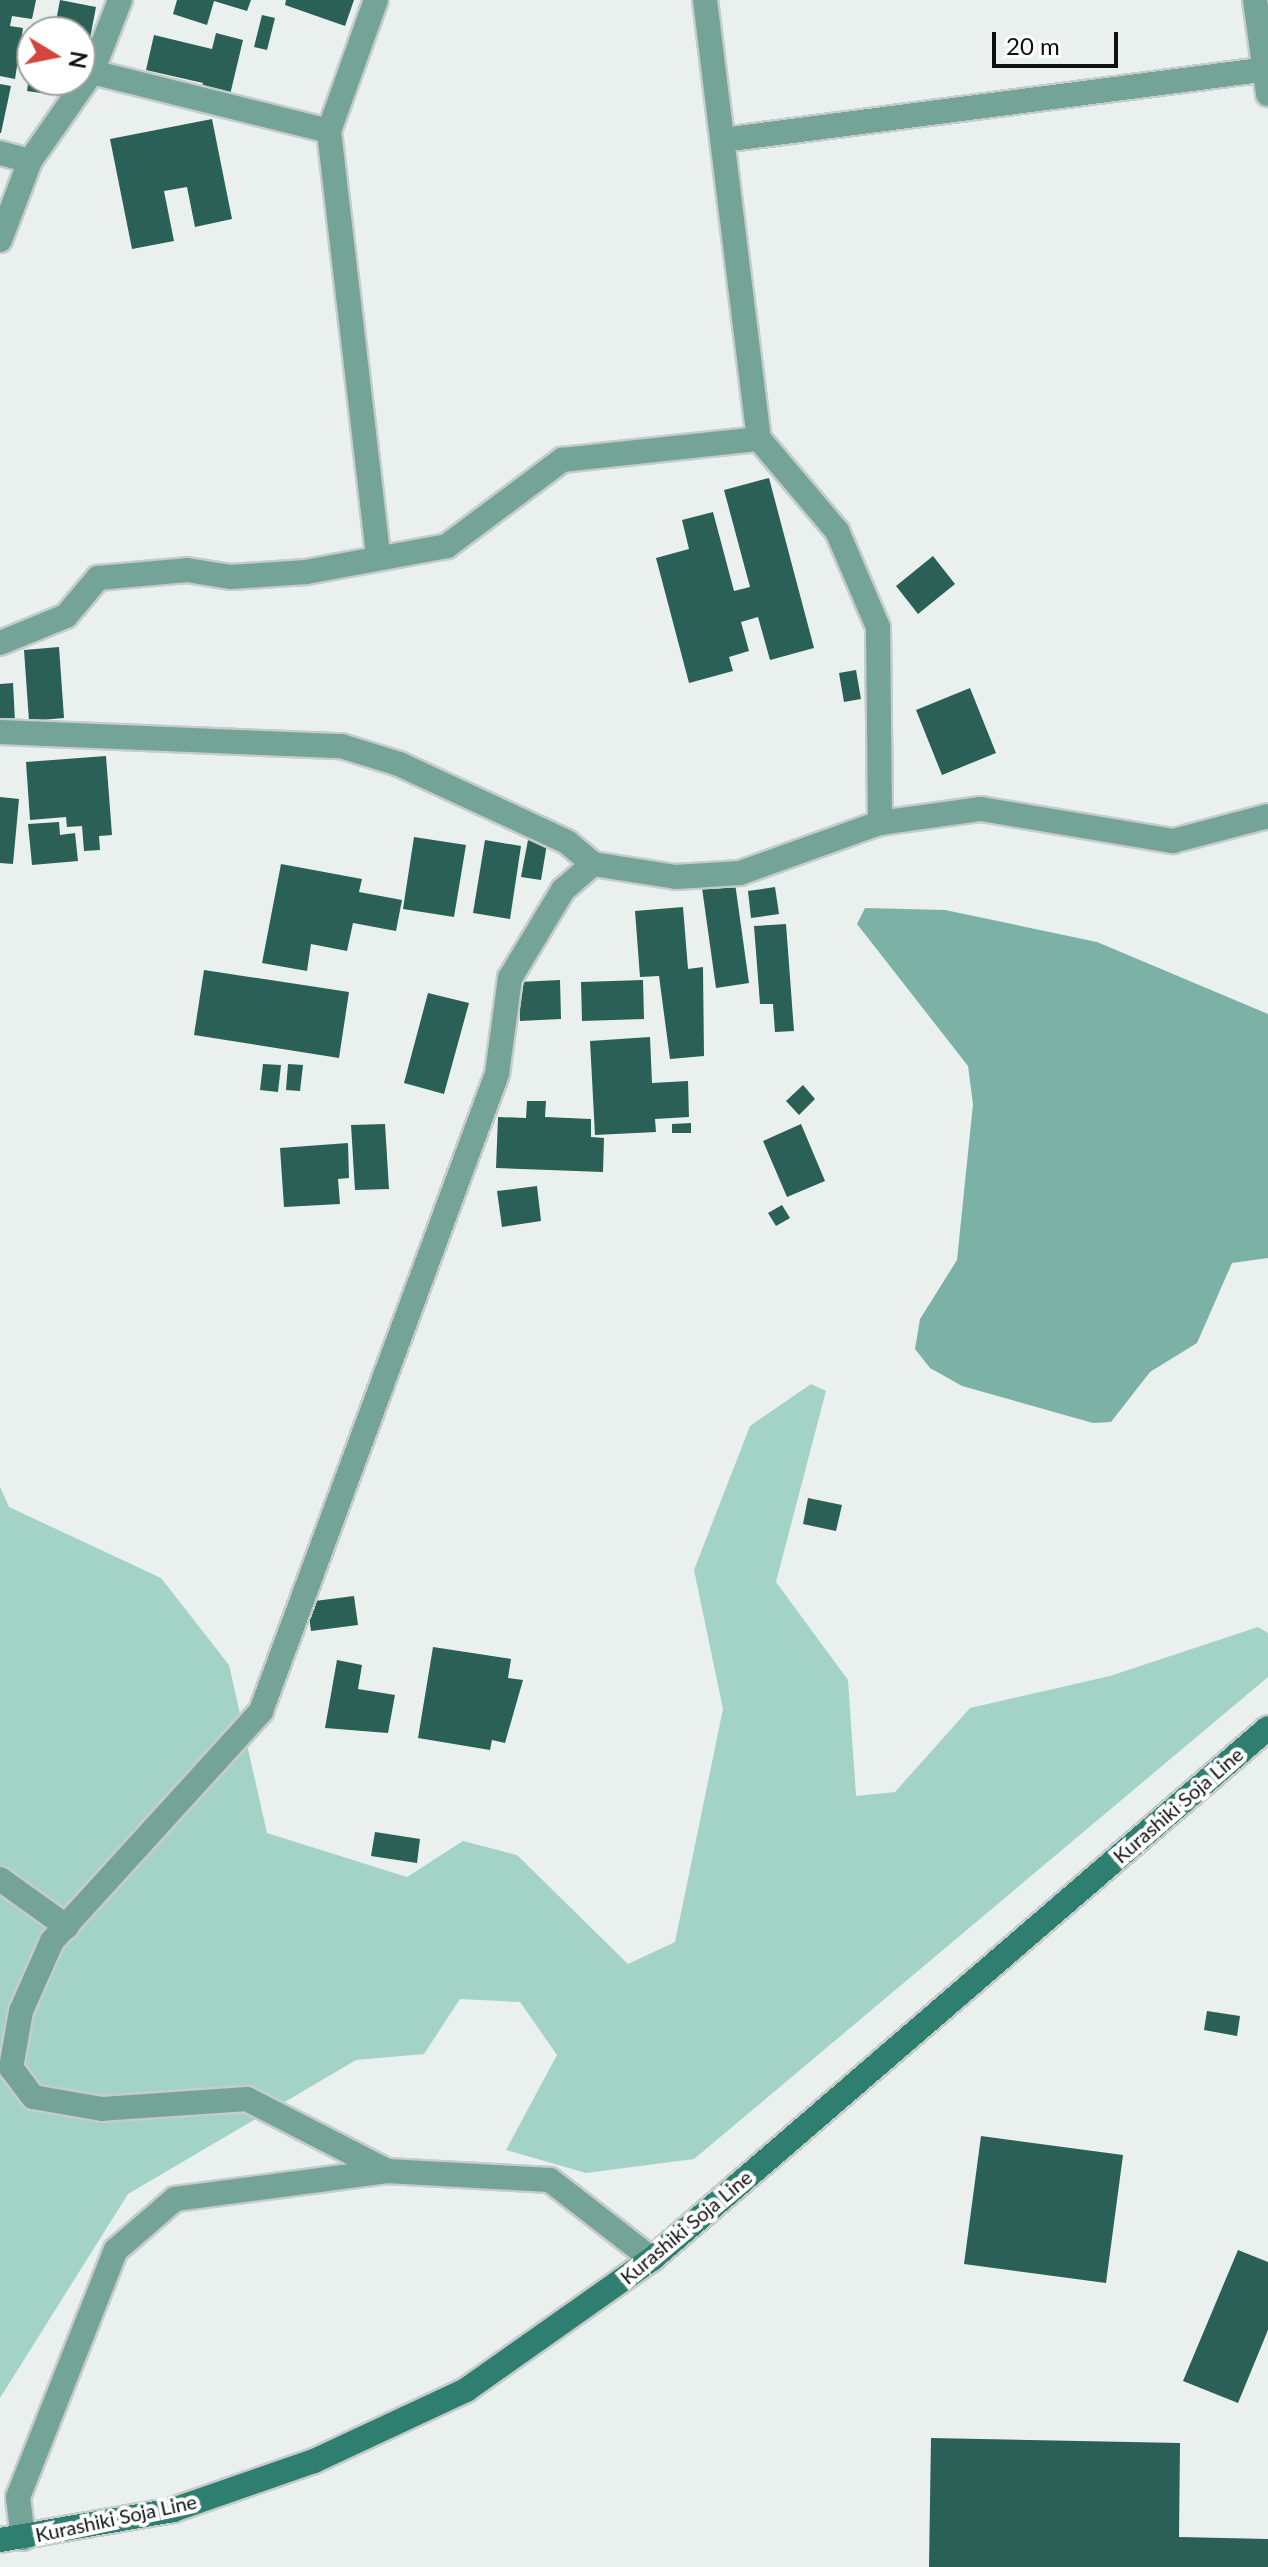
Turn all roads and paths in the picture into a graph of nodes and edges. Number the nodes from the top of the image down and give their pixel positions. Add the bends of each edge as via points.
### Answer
1 (120, 0) edge
2 (376, 0) edge
3 (705, 0) edge
4 (1255, 0) edge
5 (96, 62) edge
6 (1266, 69) edge
7 (96, 73) edge
8 (1268, 94) edge
9 (75, 96) edge
10 (329, 131) junction
11 (723, 140) junction
12 (0, 153) edge
13 (30, 161) junction
14 (0, 240) edge
15 (759, 439) junction
16 (378, 556) junction
17 (0, 643) edge
18 (0, 732) edge
19 (1268, 816) edge
20 (880, 823) junction
21 (593, 864) junction
22 (1268, 1728) edge
23 (0, 1879) edge
24 (67, 1927) junction
25 (387, 2171) junction
26 (652, 2259) junction
27 (11, 2539) edge

1 - 5 street
2 - 10 street
3 - 11 street
4 - 6 street
6 - 8 street
6 - 11 street
7 - 10 street
9 - 13 street
10 - 16 street
11 - 15 street
12 - 13 street
13 - 14 street
15 - 16 street via 562,460 447,546
15 - 20 street via 837,531 878,627
16 - 17 street via 306,572 231,577 187,570 98,578 66,616
18 - 21 street via 341,746 399,764 553,835
19 - 20 street via 1173,841 981,809
20 - 21 street via 740,873 676,877
21 - 24 street via 563,890 510,978 497,1074 261,1711
22 - 26 main road, Kurashiki Soja Line
23 - 24 street
24 - 25 street via 52,1941 21,2011 11,2068 33,2097 102,2109 247,2099
25 - 26 street via 550,2180
25 - 27 street via 175,2199 116,2250 18,2497
26 - 27 main road, Kurashiki Soja Line via 466,2390 314,2461 173,2510

